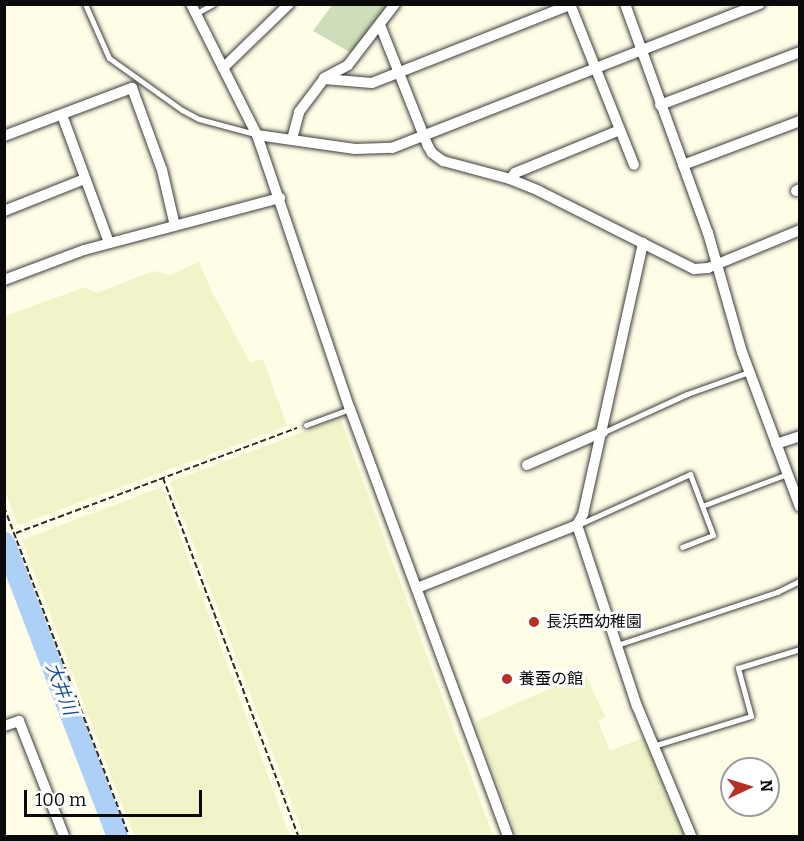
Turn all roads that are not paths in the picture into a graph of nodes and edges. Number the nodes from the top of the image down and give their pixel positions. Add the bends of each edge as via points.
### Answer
1 (85, 4) edge
2 (213, 4) edge
3 (289, 4) edge
4 (395, 4) edge
5 (625, 4) edge
6 (760, 4) edge
7 (570, 5) edge
8 (193, 9) edge
9 (380, 25) junction
10 (642, 52) junction
11 (800, 52) edge
12 (223, 68) junction
13 (596, 70) junction
14 (398, 72) junction
15 (324, 79) junction
16 (135, 83) junction
17 (660, 105) junction
18 (62, 115) junction
19 (800, 121) edge
20 (620, 130) junction
21 (257, 135) junction
22 (4, 136) edge
23 (424, 137) junction
24 (291, 139) junction
25 (634, 165) dead end
26 (683, 165) junction
27 (85, 179) junction
28 (510, 179) junction
29 (280, 198) junction
30 (4, 211) edge
31 (175, 226) junction
32 (800, 230) edge
33 (109, 243) junction
34 (643, 243) junction
35 (718, 264) junction
36 (4, 280) edge
37 (749, 372) junction
38 (350, 409) junction
39 (306, 425) road end
40 (603, 432) junction
41 (800, 436) edge
42 (776, 444) junction
43 (527, 465) dead end
44 (787, 474) junction
45 (702, 506) junction
46 (800, 507) edge
47 (577, 525) junction
48 (682, 547) dead end
49 (800, 581) edge
50 (417, 588) junction
51 (617, 645) junction
52 (800, 649) edge
53 (4, 726) edge
54 (653, 746) junction
55 (64, 837) edge
56 (508, 837) edge
57 (691, 837) edge

1 - 16 lane via 109,58
2 - 8 lane
3 - 12 street
4 - 9 street
5 - 10 street
6 - 10 street
7 - 13 street
7 - 14 street
8 - 12 street
9 - 14 street
9 - 15 street via 348,65
10 - 13 street
10 - 17 street
11 - 17 street
12 - 21 street
13 - 20 street
13 - 23 street
14 - 15 street via 372,82
14 - 23 street
15 - 24 street via 299,112
16 - 18 street
16 - 21 lane via 199,119
16 - 31 street
17 - 26 street
18 - 22 street
18 - 27 street
19 - 26 street
20 - 25 street
20 - 28 street via 515,173
21 - 24 street
21 - 29 street
23 - 24 street via 392,148 371,150
23 - 28 street via 432,153 443,161
26 - 35 street
27 - 30 street
27 - 33 street
28 - 34 street
29 - 31 street
29 - 38 street
31 - 33 street
32 - 35 street
33 - 36 street
34 - 35 street via 694,269
34 - 40 street
35 - 37 street
37 - 40 lane via 687,394
37 - 42 street
38 - 39 lane
38 - 50 street
40 - 43 street
40 - 47 street via 584,514
41 - 42 street
42 - 44 street
44 - 45 lane
44 - 46 street
45 - 47 lane via 690,474
45 - 48 lane via 713,535
47 - 50 street
47 - 51 street
49 - 51 lane
50 - 56 street
51 - 54 street
52 - 54 lane via 738,668 751,716
53 - 55 street via 19,721
54 - 57 street

